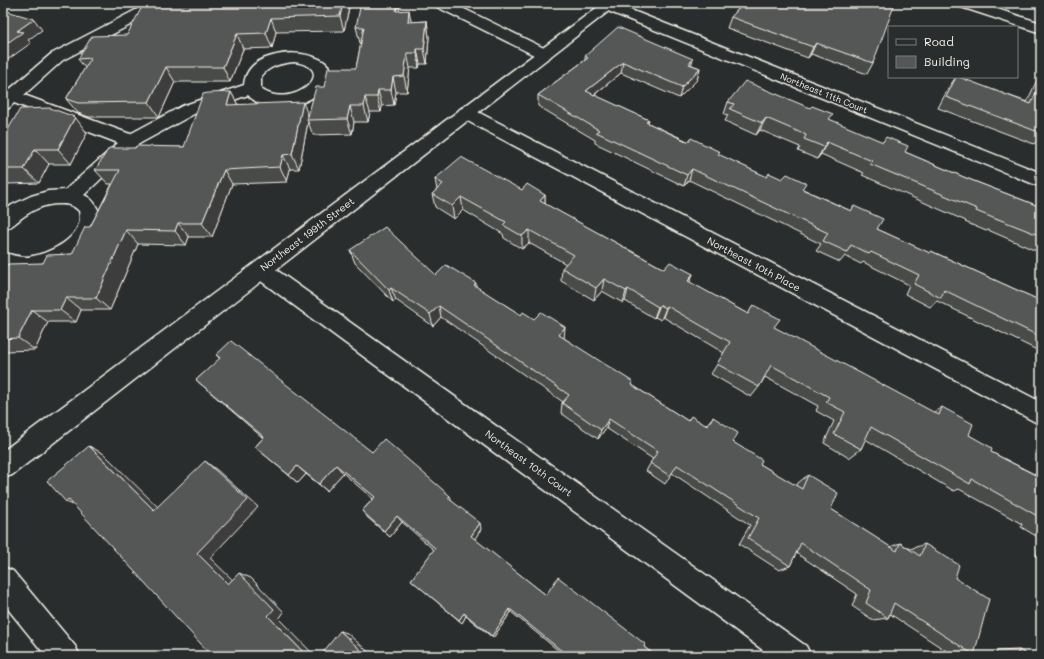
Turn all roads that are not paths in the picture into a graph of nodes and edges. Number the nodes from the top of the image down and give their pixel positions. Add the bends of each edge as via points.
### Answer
1 (157, 3) edge
2 (440, 3) edge
3 (963, 3) edge
4 (610, 5) edge
5 (1041, 28) edge
6 (544, 54) junction
7 (252, 88) dead end
8 (8, 101) edge
9 (466, 113) junction
10 (131, 141) junction
11 (1041, 180) edge
12 (70, 197) junction
13 (3, 223) edge
14 (3, 260) edge
15 (261, 270) junction
16 (1041, 414) edge
17 (3, 466) edge
18 (3, 581) edge
19 (65, 656) edge
20 (796, 656) edge

1 - 8 street via 152,8 57,57
2 - 6 street
3 - 5 street
4 - 6 street, Northeast 199th Street
4 - 11 street, Northeast 11th Court
6 - 9 street, Northeast 199th Street
7 - 10 street via 188,110
8 - 10 street
9 - 15 street, Northeast 199th Street
9 - 16 street, Northeast 10th Place
10 - 12 street
12 - 13 street via 56,196 40,200 25,206
12 - 14 street via 81,201 88,208 91,217 88,228 80,240 68,250 37,264 20,266
15 - 17 street, Northeast 199th Street
15 - 20 street, Northeast 10th Court
18 - 19 street

